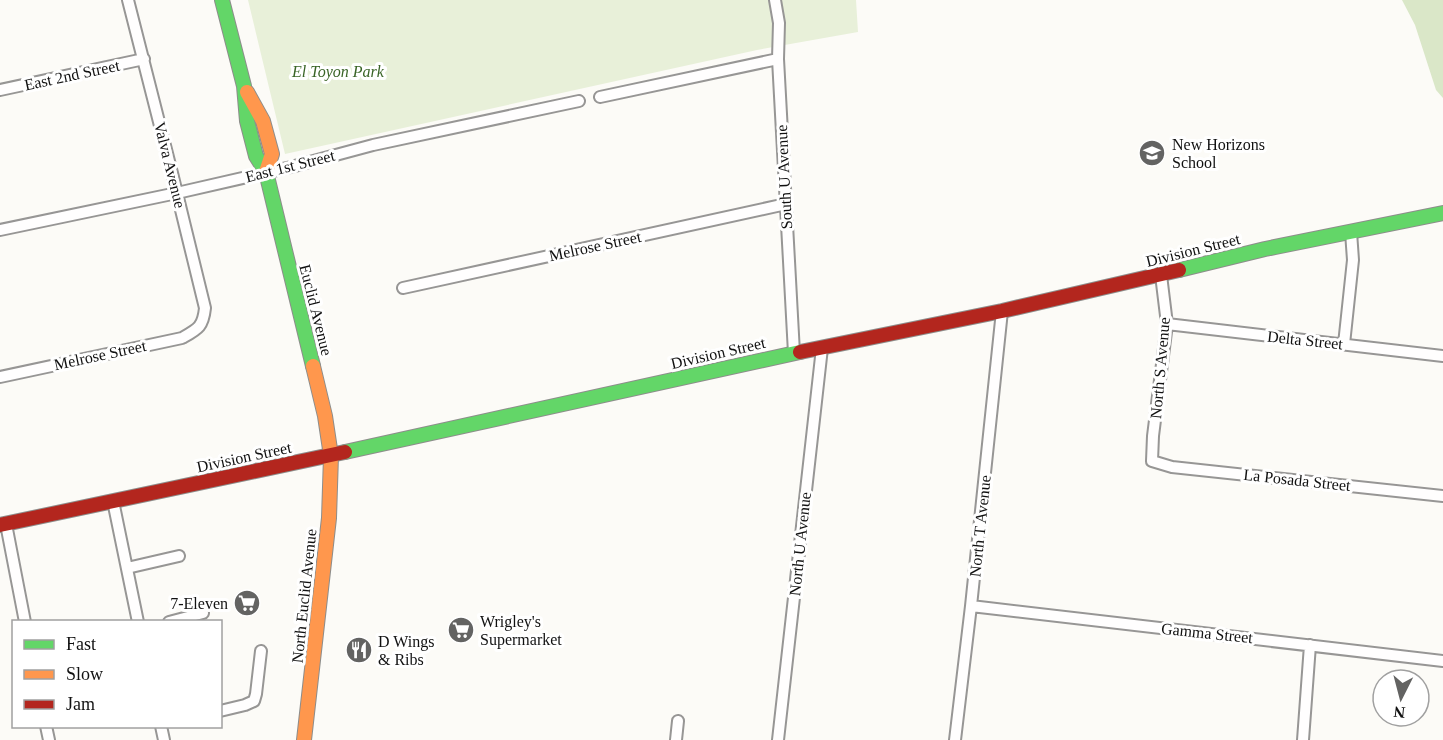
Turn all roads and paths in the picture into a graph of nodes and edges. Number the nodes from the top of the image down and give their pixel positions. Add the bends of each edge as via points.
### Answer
1 (128, 0) edge
2 (222, 0) edge
3 (775, 0) edge
4 (144, 59) junction
5 (777, 59) junction
6 (0, 90) edge
7 (600, 97) dead end
8 (579, 101) dead end
9 (266, 172) junction
10 (177, 193) junction
11 (786, 204) junction
12 (1443, 213) edge
13 (0, 230) edge
14 (1351, 232) junction
15 (1161, 275) junction
16 (403, 288) dead end
17 (1002, 311) junction
18 (1167, 324) junction
19 (198, 329) joint
20 (1344, 344) junction
21 (822, 348) junction
22 (794, 353) junction
23 (1443, 356) edge
24 (0, 377) edge
25 (331, 456) junction
26 (1152, 461) joint
27 (1443, 496) edge
28 (113, 501) junction
29 (3, 524) edge
30 (179, 556) dead end
31 (127, 568) junction
32 (971, 606) junction
33 (203, 613) dead end
34 (26, 620) edge
35 (138, 620) edge
36 (173, 620) edge
37 (1310, 645) junction
38 (261, 651) dead end
39 (1443, 661) edge
40 (222, 711) edge
41 (678, 721) dead end
42 (305, 740) edge
43 (676, 740) edge
44 (778, 740) edge
45 (955, 740) edge
46 (1303, 740) edge

1 - 4 street, Valva Avenue
2 - 9 main road, Euclid Avenue via 244,86 263,121 270,145 272,154
3 - 5 street, South U Avenue via 779,23
4 - 6 street, East 2nd Street
4 - 10 street, Valva Avenue
5 - 7 street
5 - 11 street, South U Avenue
8 - 9 street, East 1st Street
9 - 10 street, East 1st Street
9 - 25 main road, Euclid Avenue via 325,416
10 - 13 street, East 1st Street
10 - 19 street, Valva Avenue via 205,308
11 - 16 street, Melrose Street
11 - 22 street, South U Avenue
12 - 14 main road, Division Street
14 - 15 main road, Division Street
14 - 20 street via 1353,261
15 - 17 main road, Division Street
15 - 18 street, North S Avenue
17 - 21 main road, Division Street
17 - 32 street, North T Avenue
18 - 20 street, Delta Street
18 - 26 street, North S Avenue
19 - 24 street, Melrose Street via 182,338
20 - 23 street, Delta Street
21 - 22 main road, Division Street
21 - 44 street, North U Avenue
22 - 25 main road, Division Street
25 - 28 main road, Division Street
25 - 42 main road, North Euclid Avenue via 329,518
26 - 27 street, La Posada Street via 1172,467
28 - 29 main road, Division Street
28 - 31 street
29 - 34 street
30 - 31 street
31 - 35 street
32 - 37 street, Gamma Street
32 - 45 street, North T Avenue
33 - 36 street
37 - 39 street, Gamma Street
37 - 46 street
38 - 40 street via 254,701
41 - 43 street

